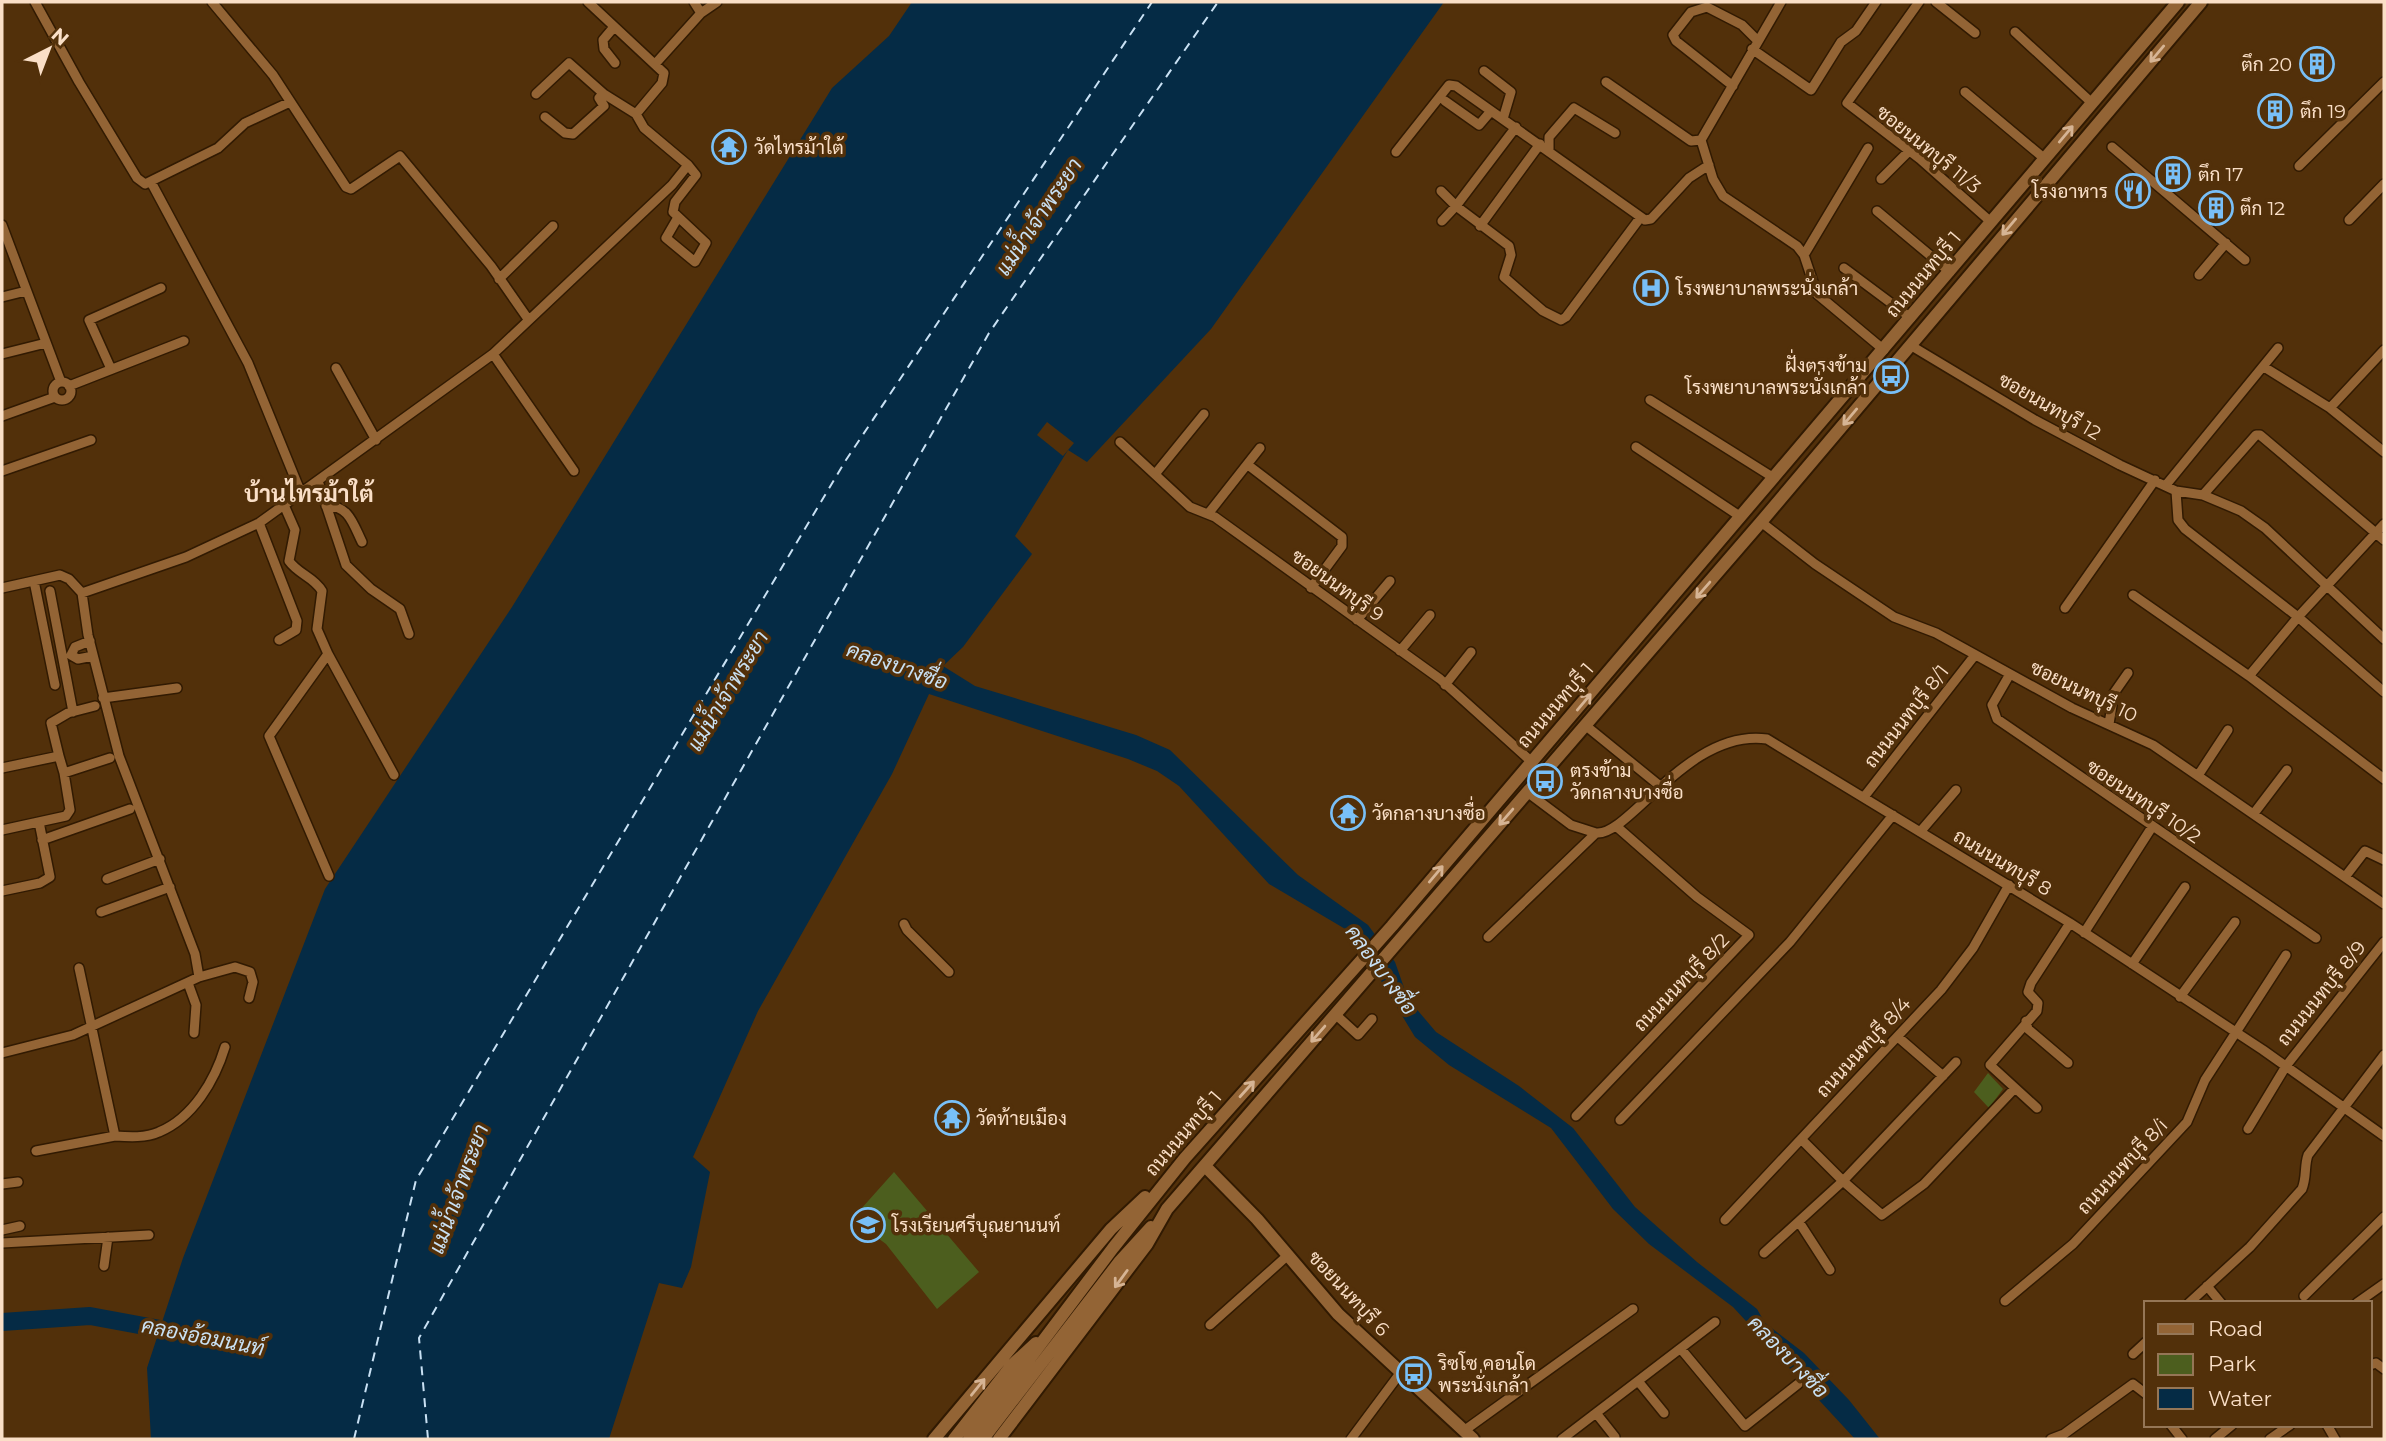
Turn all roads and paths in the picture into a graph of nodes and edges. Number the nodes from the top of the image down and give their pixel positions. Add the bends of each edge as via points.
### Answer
1 (35, 2) edge
2 (212, 2) edge
3 (588, 2) edge
4 (694, 2) edge
5 (717, 2) edge
6 (1781, 2) edge
7 (1876, 2) edge
8 (1919, 2) edge
9 (1936, 2) edge
10 (2178, 2) edge
11 (2201, 2) edge
12 (701, 13) junction
13 (614, 27) junction
14 (2015, 32) dead end
15 (1975, 33) dead end
16 (1756, 39) junction
17 (1752, 49) junction
18 (615, 63) dead end
19 (656, 63) junction
20 (1484, 71) dead end
21 (1606, 82) dead end
22 (2384, 82) edge
23 (1733, 86) junction
24 (1965, 93) dead end
25 (536, 94) dead end
26 (604, 94) junction
27 (1445, 101) dead end
28 (288, 103) junction
29 (2092, 103) junction
30 (1491, 111) junction
31 (636, 114) junction
32 (545, 117) dead end
33 (1503, 119) junction
34 (1516, 127) junction
35 (1615, 133) dead end
36 (1701, 140) junction
37 (1539, 144) junction
38 (1868, 148) dead end
39 (2112, 148) dead end
40 (1549, 150) junction
41 (1909, 151) junction
42 (1396, 152) dead end
43 (2045, 159) junction
44 (1709, 165) junction
45 (2299, 166) dead end
46 (686, 168) junction
47 (1881, 179) dead end
48 (151, 182) junction
49 (2384, 184) edge
50 (1441, 191) dead end
51 (1456, 206) junction
52 (1877, 211) dead end
53 (1640, 218) junction
54 (677, 219) junction
55 (2349, 220) dead end
56 (1442, 221) dead end
57 (1991, 222) junction
58 (2, 225) edge
59 (553, 226) dead end
60 (1480, 226) junction
61 (2226, 243) junction
62 (5, 245) edge
63 (1804, 255) junction
64 (2245, 260) dead end
65 (1844, 268) dead end
66 (1950, 272) junction
67 (2199, 275) dead end
68 (499, 279) junction
69 (161, 288) dead end
70 (26, 290) junction
71 (2, 297) edge
72 (1911, 318) junction
73 (528, 319) junction
74 (184, 341) dead end
75 (46, 343) junction
76 (1910, 345) junction
77 (2278, 348) dead end
78 (1884, 350) junction
79 (2384, 350) edge
80 (2, 354) edge
81 (493, 354) junction
82 (2264, 367) junction
83 (336, 368) dead end
84 (111, 369) junction
85 (65, 384) junction
86 (55, 397) junction
87 (1650, 400) dead end
88 (2330, 408) junction
89 (1203, 414) dead end
90 (2, 416) edge
91 (92, 440) dead end
92 (376, 440) junction
93 (1120, 442) dead end
94 (1636, 447) dead end
95 (1260, 448) dead end
96 (2384, 452) edge
97 (1248, 465) junction
98 (2, 471) edge
99 (574, 471) dead end
100 (1156, 473) junction
101 (1774, 478) junction
102 (2155, 480) junction
103 (318, 481) junction
104 (2166, 485) junction
105 (2176, 491) junction
106 (301, 493) junction
107 (2203, 495) junction
108 (284, 505) junction
109 (326, 506) junction
110 (1208, 514) junction
111 (1741, 517) junction
112 (1761, 522) junction
113 (259, 523) junction
114 (2384, 524) edge
115 (2380, 537) edge
116 (362, 542) dead end
117 (34, 581) junction
118 (1390, 581) dead end
119 (2328, 587) junction
120 (2, 588) edge
121 (1311, 588) junction
122 (50, 591) dead end
123 (82, 593) junction
124 (2133, 594) dead end
125 (2066, 608) dead end
126 (1430, 615) dead end
127 (2298, 617) junction
128 (1357, 620) junction
129 (409, 634) dead end
130 (2384, 639) edge
131 (279, 640) dead end
132 (90, 641) junction
133 (1400, 651) junction
134 (1471, 652) dead end
135 (328, 654) junction
136 (1975, 655) junction
137 (67, 656) junction
138 (93, 656) junction
139 (2128, 673) dead end
140 (2010, 674) junction
141 (2249, 676) junction
142 (55, 685) dead end
143 (1445, 685) junction
144 (177, 688) dead end
145 (2384, 692) edge
146 (103, 698) junction
147 (95, 706) dead end
148 (73, 712) junction
149 (2109, 724) junction
150 (1585, 725) junction
151 (2228, 730) dead end
152 (59, 757) junction
153 (110, 758) dead end
154 (1532, 762) junction
155 (2, 768) edge
156 (2287, 770) dead end
157 (64, 773) junction
158 (2199, 774) junction
159 (394, 775) dead end
160 (2384, 779) edge
161 (1660, 786) junction
162 (1956, 790) dead end
163 (1527, 792) junction
164 (1864, 797) junction
165 (130, 809) dead end
166 (2255, 813) junction
167 (1893, 815) junction
168 (39, 822) junction
169 (1616, 826) junction
170 (2152, 827) junction
171 (2, 830) edge
172 (1920, 832) junction
173 (1596, 833) junction
174 (42, 840) junction
175 (160, 859) junction
176 (2384, 860) edge
177 (329, 876) dead end
178 (2345, 877) junction
179 (107, 879) dead end
180 (2009, 885) junction
181 (170, 887) junction
182 (2185, 887) dead end
183 (2, 891) edge
184 (2384, 904) edge
185 (102, 912) dead end
186 (2235, 922) dead end
187 (2070, 923) junction
188 (904, 924) dead end
189 (2084, 933) junction
190 (1488, 937) dead end
191 (2316, 938) dead end
192 (2384, 943) edge
193 (2286, 955) dead end
194 (2132, 964) junction
195 (79, 968) dead end
196 (949, 972) dead end
197 (198, 977) junction
198 (188, 983) junction
199 (2180, 997) junction
200 (248, 998) dead end
201 (1335, 1014) junction
202 (1372, 1019) dead end
203 (2026, 1021) junction
204 (92, 1027) junction
205 (2235, 1032) junction
206 (194, 1033) dead end
207 (1898, 1037) junction
208 (225, 1047) dead end
209 (2, 1053) edge
210 (2384, 1055) edge
211 (1956, 1062) dead end
212 (2068, 1063) dead end
213 (2286, 1066) junction
214 (1943, 1076) junction
215 (2015, 1088) junction
216 (2345, 1105) junction
217 (2037, 1108) dead end
218 (1576, 1116) dead end
219 (1620, 1120) dead end
220 (2248, 1129) dead end
221 (115, 1136) junction
222 (2384, 1136) edge
223 (1801, 1139) junction
224 (36, 1151) dead end
225 (1185, 1158) junction
226 (1205, 1166) junction
227 (1843, 1181) junction
228 (18, 1182) dead end
229 (2, 1184) edge
230 (1167, 1209) junction
231 (2384, 1217) edge
232 (1725, 1220) dead end
233 (1799, 1222) junction
234 (20, 1226) dead end
235 (2, 1230) edge
236 (149, 1235) dead end
237 (108, 1237) junction
238 (2, 1243) edge
239 (1764, 1253) dead end
240 (1287, 1256) junction
241 (104, 1266) dead end
242 (1830, 1270) dead end
243 (2384, 1284) edge
244 (2207, 1286) junction
245 (2304, 1296) dead end
246 (2005, 1301) dead end
247 (2191, 1301) edge
248 (2219, 1301) edge
249 (2360, 1301) edge
250 (1633, 1309) dead end
251 (1715, 1322) dead end
252 (1210, 1325) dead end
253 (1054, 1326) junction
254 (2144, 1344) edge
255 (1681, 1349) junction
256 (2133, 1354) dead end
257 (1401, 1372) junction
258 (1638, 1381) junction
259 (1798, 1384) dead end
260 (2144, 1392) edge
261 (1596, 1413) junction
262 (1664, 1413) dead end
263 (2230, 1427) edge
264 (2287, 1427) edge
265 (1469, 1435) edge
266 (1615, 1437) dead end
267 (934, 1439) edge
268 (954, 1439) edge
269 (969, 1439) edge
270 (983, 1439) edge
271 (999, 1439) edge
272 (1351, 1439) edge
273 (1562, 1439) edge
274 (2051, 1439) edge
275 (2215, 1439) edge
276 (2270, 1439) edge

1 - 48 street via 137,178 145,184
2 - 28 street via 272,75
3 - 13 street
4 - 12 street
5 - 12 street
6 - 16 street
7 - 17 street via 1856,31 1841,42 1811,90
8 - 41 street, ซอยนนทบุรี 11/3 via 1847,103
9 - 15 street
10 - 29 main road, ถนนนนทบุรี 1
11 -> 76 main road, ถนนนนทบุรี 1
12 - 19 street
13 - 18 street via 603,40
13 - 19 street
14 - 29 street
16 - 17 street
16 - 23 street via 1742,24 1707,7 1691,12 1673,35
17 - 23 street
19 - 31 street via 664,74 662,83
20 - 33 street via 1511,92
21 - 36 street via 1691,141
22 - 45 street
23 - 36 street
24 - 43 street
25 - 26 street via 569,63
26 - 31 street
26 - 32 street via 599,97 604,106 573,134
27 - 30 street via 1479,125
28 - 48 street via 245,123 218,148
28 - 68 street via 348,189 400,156
43 -> 29 main road, ถนนนนทบุรี 1
30 - 33 street
30 - 42 street via 1450,85
31 - 46 street via 644,128
33 - 34 street
34 - 37 street
34 - 51 street
35 - 40 street via 1574,108 1549,137
36 - 44 street
37 - 40 street
37 - 60 street
38 - 63 street
39 - 61 street
40 - 53 street
41 - 47 street
41 - 57 street, ซอยนนทบุรี 11/3
43 - 57 main road, ถนนนนทบุรี 1
44 - 53 street via 1689,178 1651,219
44 - 63 street via 1723,196
46 - 54 street via 696,175 676,202 673,212
46 - 73 street via 593,262
48 - 106 street via 248,363
49 - 55 street
50 - 51 street
51 - 56 street
51 - 60 street
52 - 66 street
53 - 60 street via 1561,320 1507,281 1509,246
54 - 54 street via 706,243 695,262 666,238
57 - 66 main road, ถนนนนทบุรี 1
58 - 62 street
59 - 68 street
61 - 64 street
61 - 67 street
62 - 70 street
63 - 78 street via 1817,294
65 - 72 street
66 - 72 main road, ถนนนนทบุรี 1
68 - 73 street
69 - 84 street via 89,320
70 - 71 street
70 - 75 street
72 - 78 main road, ถนนนนทบุรี 1
73 - 81 street
74 - 84 street
75 - 80 street
75 - 85 street
76 - 102 street, ซอยนนทบุรี 12 via 2035,420
76 -> 112 main road, ถนนนนทบุรี 1
77 - 82 street
78 - 101 main road, ถนนนนทบุรี 1
79 - 88 street
81 - 92 street
81 - 99 street
82 - 88 street
82 - 104 street
83 - 92 street
84 - 85 street
85 - 86 street via 53,388
85 - 86 street via 68,399
86 - 90 street
87 - 101 street
88 - 96 street
89 - 100 street
91 - 98 street
92 - 103 street
93 - 100 street, ซอยนนทบุรี 9
94 - 111 street
95 - 97 street
97 - 110 street
97 - 121 street via 1342,537 1342,546
100 - 110 street, ซอยนนทบุรี 9 via 1190,507
101 - 111 main road, ถนนนนทบุรี 1
102 - 104 street, ซอยนนทบุรี 12
102 - 125 street
103 - 106 street
103 - 109 street
104 - 105 street, ซอยนนทบุรี 12
105 - 107 street
105 - 127 street via 2180,524
106 - 108 street
107 - 115 street via 2260,435
107 - 119 street via 2241,511 2265,528
108 - 113 street
108 - 135 street via 295,530 289,561 322,591 317,629
109 - 116 street via 342,507
109 - 129 street via 346,565 400,609
110 - 121 street, ซอยนนทบุรี 9
154 -> 111 main road, ถนนนนทบุรี 1
112 - 136 street, ซอยนนทบุรี 10 via 1894,617
112 -> 150 main road, ถนนนนทบุรี 1
113 - 123 street via 186,557
113 - 131 street via 298,621 296,630
114 - 115 street
115 - 119 street
117 - 120 street
117 - 123 street via 65,576
117 - 142 street
118 - 128 street
119 - 127 street
119 - 130 street
121 - 128 street, ซอยนนทบุรี 9
122 - 137 street
123 - 132 street
124 - 141 street
126 - 133 street
127 - 141 street
127 - 145 street
128 - 133 street, ซอยนนทบุรี 9
132 - 137 street
132 - 138 street
133 - 143 street, ซอยนนทบุรี 9
134 - 143 street
135 - 159 street
135 - 177 street via 270,736
136 - 140 street, ซอยนนทบุรี 10
136 - 164 street, ถนนนนทบุรี 8/1
137 - 138 street
137 - 148 street
138 - 146 street
139 - 149 street via 2114,693
140 - 149 street, ซอยนนทบุรี 10
140 - 170 street, ซอยนนทบุรี 10/2 via 1993,703 1995,718
141 - 160 street
143 - 154 street, ซอยนนทบุรี 9
144 - 146 street
146 - 175 street via 119,756
147 - 148 street
148 - 152 street via 51,723
149 - 158 street, ซอยนนทบุรี 10
150 - 161 street
150 - 163 main road, ถนนนนทบุรี 1
151 - 158 street
152 - 155 street
152 - 157 street
153 - 157 street
225 -> 154 main road, ถนนนนทบุรี 1
156 - 166 street
157 - 168 street via 71,810 66,816
158 - 166 street, ซอยนนทบุรี 10
161 - 164 street, ถนนนนทบุรี 8 via 1689,760 1740,739 1758,738 1782,746
161 - 169 street, ถนนนนทบุรี 8
162 - 172 street
163 - 173 street via 1570,825
163 -> 201 main road, ถนนนนทบุรี 1
164 - 167 street, ถนนนนทบุรี 8
165 - 174 street
166 - 178 street, ซอยนนทบุรี 10
167 - 172 street, ถนนนนทบุรี 8
167 - 219 street via 1790,942
168 - 171 street
168 - 174 street
169 - 173 street, ถนนนนทบุรี 8
169 - 218 street, ถนนนนทบุรี 8/2 via 1697,897 1749,934
170 - 189 street
170 - 191 street, ซอยนนทบุรี 10/2
172 - 180 street, ถนนนนทบุรี 8
173 - 190 street, ถนนนนทบุรี 8
174 - 183 street via 47,881
175 - 179 street
175 - 181 street
176 - 178 street via 2365,851
178 - 184 street, ซอยนนทบุรี 10
180 - 187 street, ถนนนนทบุรี 8
180 - 207 street, ถนนนนทบุรี 8/4 via 1973,948
181 - 185 street
181 - 197 street via 195,954
182 - 194 street
186 - 199 street
187 - 189 street, ถนนนนทบุรี 8
187 - 203 street via 2031,983 2028,992 2039,1008
188 - 196 street
189 - 194 street, ถนนนนทบุรี 8
192 - 213 street, ถนนนนทบุรี 8/9
193 - 205 street, ถนนนนทบุรี 8/i
194 - 199 street, ถนนนนทบุรี 8
195 - 204 street
197 - 198 street
197 - 200 street via 242,967 253,976
198 - 204 street
198 - 206 street via 196,1005
199 - 205 street, ถนนนนทบุรี 8
201 - 202 street via 1358,1035
201 -> 226 main road, ถนนนนทบุรี 1
203 - 212 street via 2028,1029
203 - 215 street via 1990,1065
204 - 209 street
204 - 221 street
205 - 213 street, ถนนนนทบุรี 8
205 - 246 street, ถนนนนทบุรี 8/i via 2205,1080 2187,1122 2073,1244
207 - 214 street
207 - 223 street, ถนนนนทบุรี 8/4
208 - 221 street via 209,1088 174,1121 159,1132
210 - 216 street
211 - 214 street
213 - 216 street, ถนนนนทบุรี 8
213 - 220 street, ถนนนนทบุรี 8/9
214 - 227 street
215 - 217 street
215 - 227 street via 1924,1184 1890,1212 1876,1212
216 - 222 street, ถนนนนทบุรี 8
216 - 244 street via 2308,1155 2302,1189
221 - 224 street
223 - 227 street
223 - 232 street, ถนนนนทบุรี 8/4
225 - 253 main road, ถนนนนทบุรี 1
267 -> 225 main road via 1111,1229
226 - 230 main road, ถนนนนทบุรี 1
226 - 240 main road, ซอยนนทบุรี 6
227 - 233 street
228 - 229 street
230 - 270 main road via 1120,1261
230 -> 271 main road, ถนนนนทบุรี 1 via 1147,1244
231 - 245 street
233 - 239 street
233 - 242 street
234 - 235 street
236 - 237 street
237 - 238 street
237 - 241 street
240 - 252 street
240 - 257 main road, ซอยนนทบุรี 6 via 1338,1314
243 - 249 street
244 - 247 street
244 - 248 street
250 - 265 street
251 - 255 street
253 - 268 main road via 986,1397
253 - 269 main road, ถนนนนทบุรี 1
254 - 256 street
255 - 258 street
255 - 259 street via 1745,1426
257 - 265 main road, ซอยนนทบุรี 6
257 - 272 street
258 - 261 street
258 - 262 street
260 - 274 street via 2133,1384
261 - 266 street
261 - 273 street
263 - 275 street
264 - 276 street

